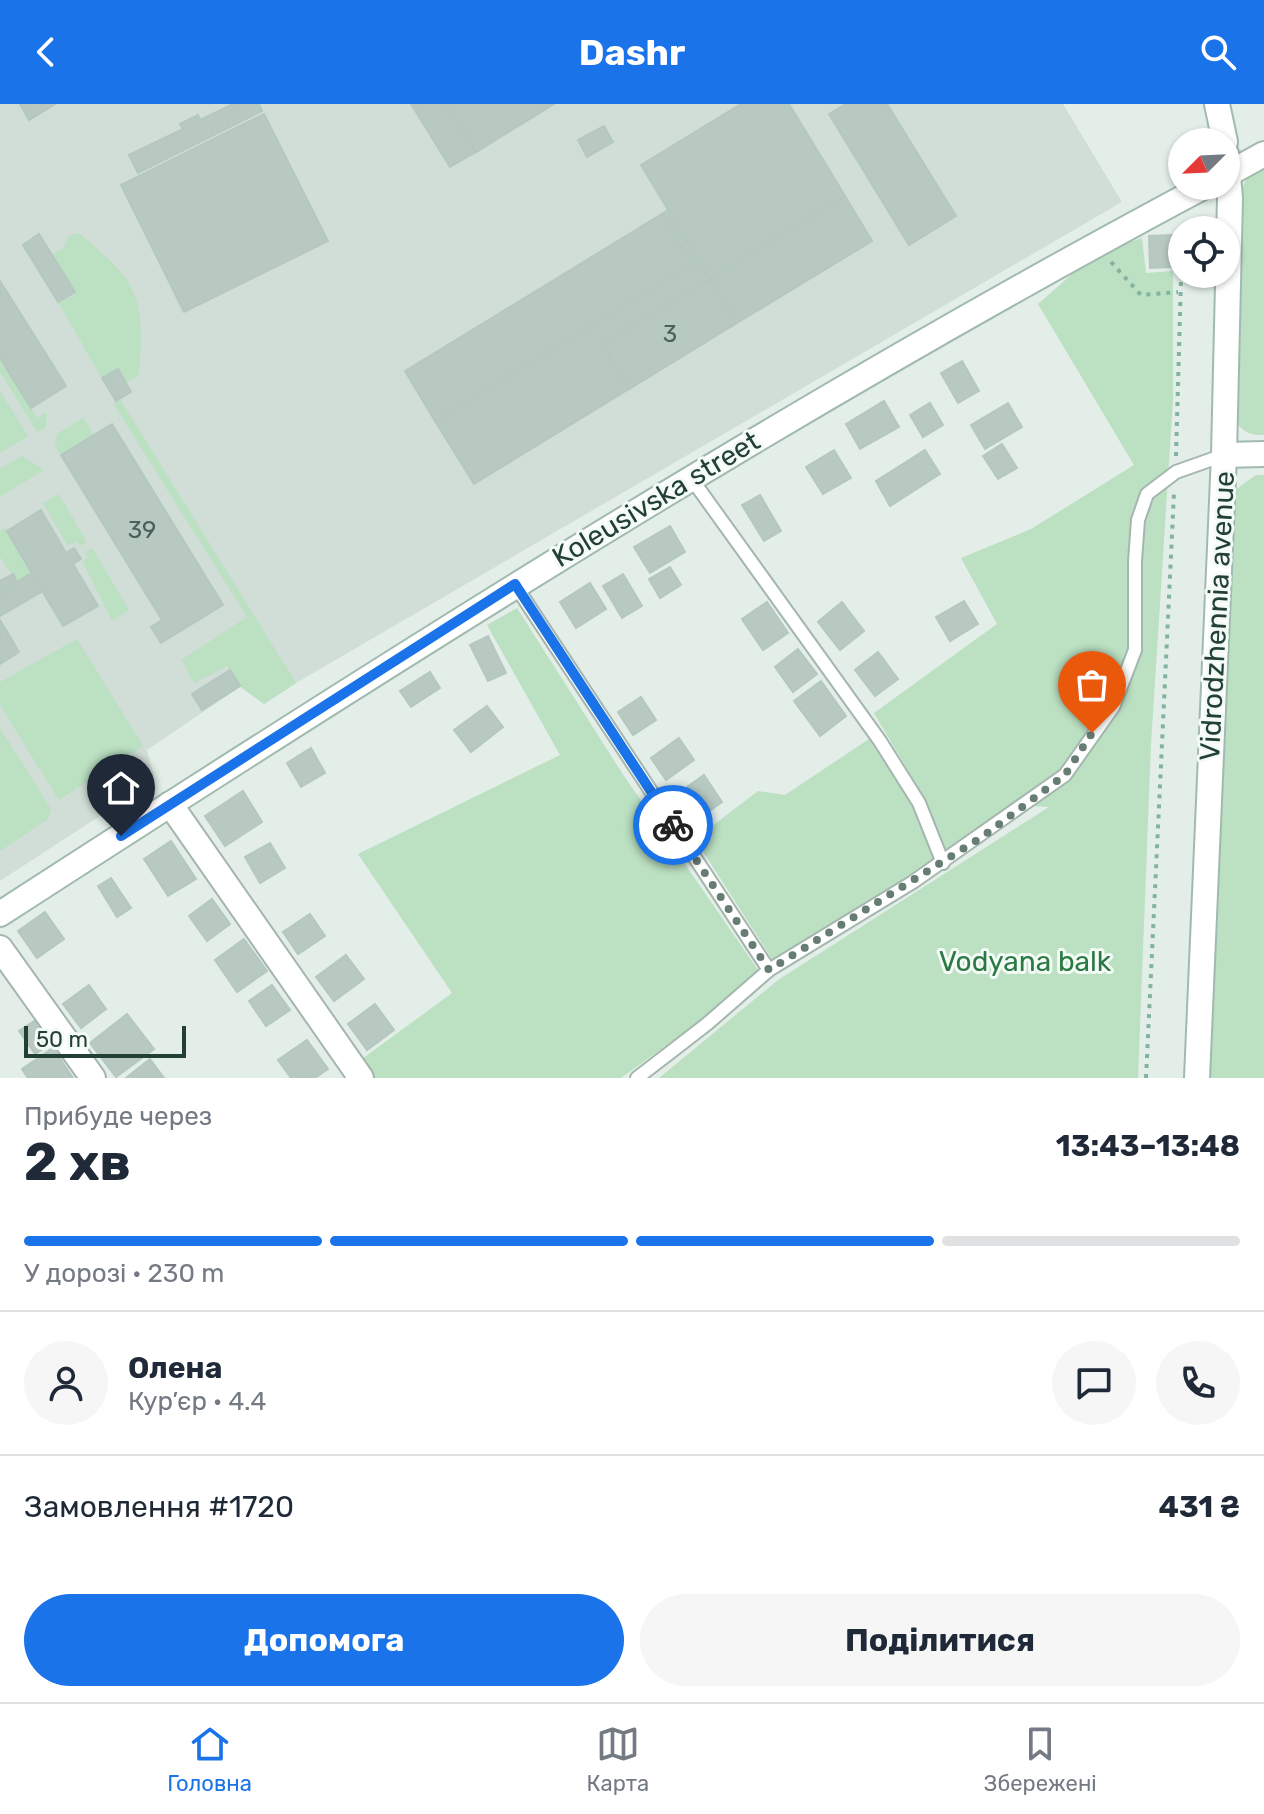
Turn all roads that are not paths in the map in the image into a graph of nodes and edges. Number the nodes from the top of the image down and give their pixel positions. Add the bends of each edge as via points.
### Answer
1 (1217, 104) edge
2 (1222, 128) edge
3 (1264, 154) edge
4 (1240, 163) edge
5 (1179, 200) edge
6 (1227, 200) edge
7 (1264, 454) edge
8 (1224, 455) junction
9 (691, 478) junction
10 (515, 584) junction
11 (170, 804) junction
12 (943, 863) junction
13 (0, 914) edge
14 (0, 948) edge
15 (769, 970) junction
16 (93, 1078) edge
17 (361, 1078) edge
18 (637, 1078) edge
19 (1197, 1078) edge

1 - 2 street
3 - 4 street
5 - 9 street, Koleusivska street via 915,343
6 - 8 street, Vidrodzhennia avenue
7 - 8 street
8 - 12 lane via 1176,472 1147,494 1138,520 1135,650 1113,707 1065,775
8 - 19 street, Vidrodzhennia avenue
9 - 10 street, Koleusivska street
9 - 12 lane via 880,741 919,803
10 - 11 street, Koleusivska street
10 - 15 lane
11 - 13 street, Koleusivska street
11 - 17 street
12 - 15 lane
14 - 16 street
15 - 18 lane

